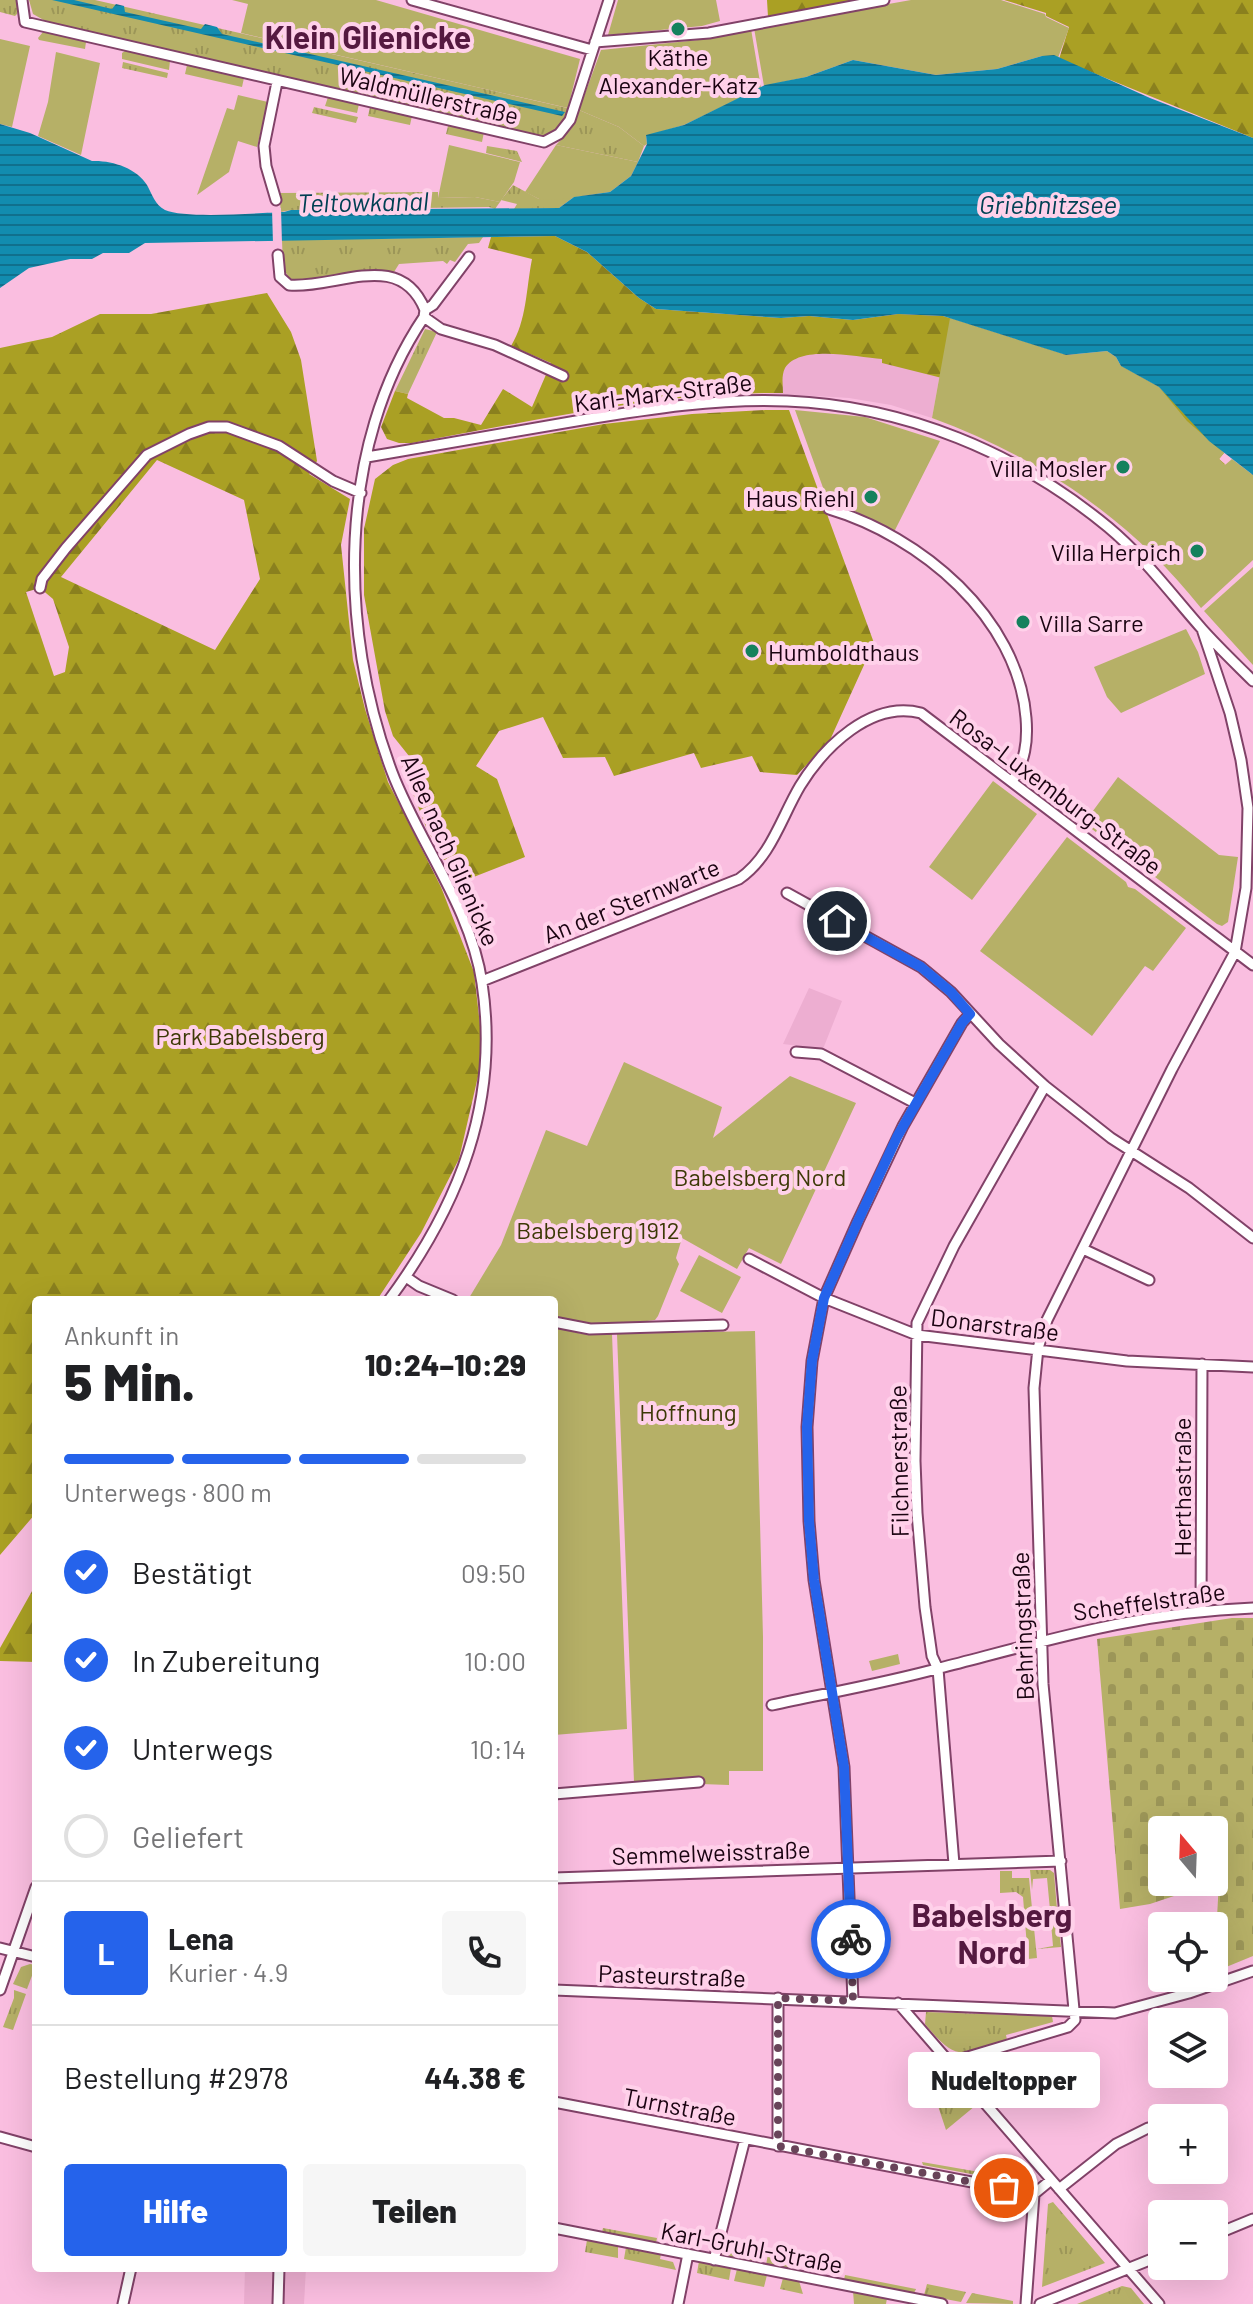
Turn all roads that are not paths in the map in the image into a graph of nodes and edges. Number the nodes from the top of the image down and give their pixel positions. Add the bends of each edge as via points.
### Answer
1 (22, 0) edge
2 (412, 0) edge
3 (609, 0) edge
4 (884, 0) edge
5 (593, 46) junction
6 (277, 82) junction
7 (276, 200) dead end
8 (278, 255) dead end
9 (469, 257) dead end
10 (424, 313) junction
11 (563, 376) dead end
12 (367, 457) junction
13 (361, 493) junction
14 (829, 509) dead end
15 (40, 588) dead end
16 (1202, 629) junction
17 (1253, 681) edge
18 (827, 752) joint
19 (1012, 782) junction
20 (787, 893) dead end
21 (1235, 952) junction
22 (1253, 965) edge
23 (482, 981) junction
24 (970, 1014) junction
25 (796, 1052) dead end
26 (1045, 1086) junction
27 (915, 1103) junction
28 (1131, 1151) junction
29 (1253, 1238) edge
30 (1083, 1249) junction
31 (749, 1259) dead end
32 (406, 1277) junction
33 (1149, 1280) dead end
34 (392, 1296) edge
35 (443, 1296) edge
36 (824, 1298) junction
37 (558, 1323) edge
38 (723, 1325) dead end
39 (917, 1335) junction
40 (1038, 1348) junction
41 (1202, 1364) junction
42 (1253, 1367) edge
43 (1253, 1608) edge
44 (1201, 1611) junction
45 (1042, 1640) junction
46 (938, 1669) junction
47 (833, 1693) junction
48 (772, 1705) dead end
49 (699, 1782) dead end
50 (558, 1794) edge
51 (1061, 1861) junction
52 (954, 1864) junction
53 (848, 1867) junction
54 (558, 1878) edge
55 (32, 1898) edge
56 (0, 1948) edge
57 (13, 1952) junction
58 (32, 1956) edge
59 (1253, 1971) edge
60 (0, 1990) edge
61 (558, 1990) edge
62 (778, 1998) junction
63 (853, 2001) junction
64 (898, 2003) junction
65 (1076, 2010) junction
66 (953, 2066) junction
67 (558, 2103) edge
68 (1148, 2128) dead end
69 (0, 2137) edge
70 (745, 2139) junction
71 (32, 2146) edge
72 (778, 2146) junction
73 (1051, 2180) junction
74 (1059, 2189) junction
75 (1034, 2194) junction
76 (1253, 2219) edge
77 (558, 2229) edge
78 (1228, 2229) edge
79 (688, 2254) junction
80 (714, 2260) junction
81 (1148, 2261) edge
82 (1128, 2269) junction
83 (130, 2272) edge
84 (279, 2272) edge
85 (123, 2304) edge
86 (278, 2304) edge
87 (678, 2304) edge
88 (942, 2304) edge
89 (1026, 2304) edge
90 (1040, 2304) edge
91 (1159, 2304) edge

1 - 6 street, Waldmüllerstraße via 25,22
2 - 5 street
3 - 5 street
4 - 5 street via 709,33
5 - 6 street, Waldmüllerstraße via 570,120 544,142
6 - 7 street via 264,146
8 - 10 street via 280,277 289,285 387,274 412,290
9 - 10 street, Allee nach Glienicke
10 - 11 street via 441,329 495,345
10 - 12 street, Allee nach Glienicke via 389,378
12 - 13 street, Allee nach Glienicke
12 - 16 street, Karl-Marx-Straße via 715,402 790,401 876,413 988,451 1074,500 1144,561
13 - 15 street via 279,446 227,427 209,427 147,455 42,579
13 - 23 street, Allee nach Glienicke via 353,565 364,676 392,772 452,893
14 - 19 street via 892,535 933,564 997,633 1011,657 1025,708 1023,764
16 - 17 street, Karl-Marx-Straße
16 - 21 street, Behringstraße via 1230,713 1248,808 1246,888
18 - 19 street, Rosa-Luxemburg-Straße via 871,717 912,711
18 - 23 street, An der Sternwarte via 801,784 760,861 739,879
19 - 21 street, Rosa-Luxemburg-Straße
20 - 24 street via 921,967
21 - 22 street, Rosa-Luxemburg-Straße
21 - 28 street, Behringstraße
23 - 32 street, Allee nach Glienicke via 487,1057 474,1136 454,1192
24 - 26 street
24 - 27 street
25 - 27 street via 821,1054
26 - 28 street
26 - 39 street, Filchnerstraße via 954,1246 917,1323
27 - 36 street
28 - 29 street
28 - 30 street, Behringstraße
30 - 33 street
30 - 40 street, Behringstraße
31 - 36 street, Donarstraße
32 - 34 street, Allee nach Glienicke
32 - 35 street
36 - 39 street, Donarstraße
36 - 47 street via 809,1401 809,1506 814,1580
37 - 38 street via 590,1329
39 - 40 street, Donarstraße
39 - 46 street, Filchnerstraße via 917,1513 925,1607
40 - 41 street, Donarstraße via 1127,1361
40 - 45 street, Behringstraße via 1034,1388
41 - 42 street, Donarstraße
41 - 44 street, Herthastraße
43 - 44 street, Scheffelstraße
44 - 45 street, Scheffelstraße
45 - 46 street, Scheffelstraße
45 - 51 street, Behringstraße
46 - 47 street, Scheffelstraße
46 - 52 street, Filchnerstraße
47 - 48 street, Scheffelstraße
47 - 53 street via 844,1767
49 - 50 street
51 - 52 street, Semmelweisstraße
51 - 65 street, Behringstraße
52 - 53 street, Semmelweisstraße
53 - 54 street, Semmelweisstraße
53 - 63 street
55 - 57 street
56 - 57 street
57 - 58 street
57 - 60 street
59 - 65 street, Pasteurstraße via 1115,2013
61 - 62 street, Pasteurstraße
62 - 63 street, Pasteurstraße
62 - 72 street
63 - 64 street, Pasteurstraße
64 - 65 street, Pasteurstraße
64 - 66 street
65 - 66 street via 1068,2027 961,2059
66 - 73 street
67 - 70 street, Turnstraße
68 - 74 street via 1116,2144
69 - 71 street
70 - 72 street, Turnstraße
70 - 80 street
72 - 75 street, Turnstraße
73 - 74 street
73 - 75 street
74 - 82 street
75 - 89 street
76 - 78 street
77 - 79 street, Karl-Gruhl-Straße
79 - 80 street, Karl-Gruhl-Straße
79 - 87 street
80 - 88 street, Karl-Gruhl-Straße
81 - 82 street
82 - 90 street
82 - 91 street
83 - 85 street
84 - 86 street

